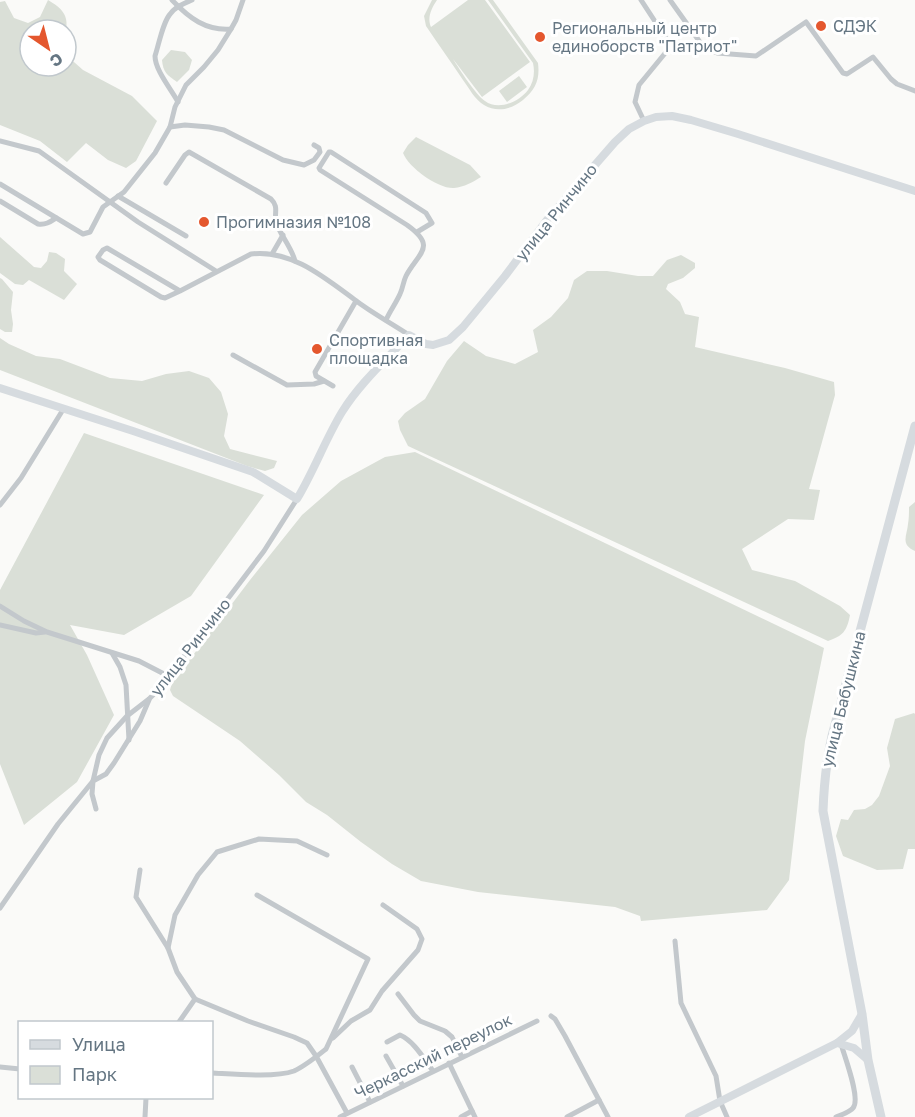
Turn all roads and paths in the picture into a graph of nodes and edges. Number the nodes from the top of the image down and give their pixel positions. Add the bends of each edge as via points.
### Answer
1 (172, 0) edge
2 (192, 0) edge
3 (243, 0) edge
4 (641, 0) edge
5 (670, 0) edge
6 (178, 6) junction
7 (231, 29) junction
8 (915, 91) edge
9 (178, 102) junction
10 (644, 121) junction
11 (170, 127) junction
12 (0, 142) edge
13 (314, 145) dead end
14 (166, 183) dead end
15 (0, 184) edge
16 (915, 191) edge
17 (118, 196) junction
18 (0, 201) edge
19 (111, 202) junction
20 (56, 218) junction
21 (417, 232) junction
22 (283, 235) junction
23 (186, 236) dead end
24 (272, 254) junction
25 (295, 261) junction
26 (216, 271) junction
27 (180, 291) junction
28 (356, 301) junction
29 (386, 320) junction
30 (409, 335) junction
31 (233, 355) dead end
32 (324, 381) junction
33 (333, 386) dead end
34 (0, 388) edge
35 (64, 408) junction
36 (915, 426) edge
37 (297, 499) junction
38 (0, 505) edge
39 (0, 606) edge
40 (0, 625) edge
41 (47, 632) junction
42 (112, 653) junction
43 (168, 676) junction
44 (149, 699) junction
45 (127, 716) junction
46 (129, 740) junction
47 (93, 782) junction
48 (96, 809) dead end
49 (327, 855) dead end
50 (140, 870) dead end
51 (257, 895) dead end
52 (383, 905) dead end
53 (0, 908) edge
54 (675, 941) dead end
55 (168, 948) junction
56 (398, 994) dead end
57 (195, 999) junction
58 (862, 1014) junction
59 (551, 1016) dead end
60 (180, 1021) edge
61 (537, 1021) dead end
62 (330, 1041) junction
63 (387, 1042) dead end
64 (839, 1045) junction
65 (316, 1056) junction
66 (386, 1056) dead end
67 (462, 1057) junction
68 (868, 1059) junction
69 (449, 1063) junction
70 (0, 1067) edge
71 (352, 1067) dead end
72 (18, 1069) edge
73 (433, 1071) junction
74 (213, 1074) edge
75 (403, 1086) junction
76 (146, 1099) edge
77 (599, 1100) junction
78 (720, 1101) junction
79 (370, 1102) junction
80 (347, 1113) junction
81 (473, 1114) edge
82 (145, 1117) edge
83 (340, 1117) edge
84 (461, 1117) edge
85 (567, 1117) edge
86 (608, 1117) edge
87 (689, 1117) edge
88 (727, 1117) edge
89 (836, 1117) edge
90 (881, 1117) edge

1 - 6 street
2 - 6 street
3 - 7 street
4 - 10 street via 671,46 639,85 635,102
5 - 8 street via 708,50 756,56 806,22 843,73 873,57 897,84
6 - 7 street via 202,24 219,30
6 - 9 street via 166,21 155,56
7 - 9 street via 218,50 186,85
9 - 11 street
10 - 16 street, улица Ринчино via 672,116 691,120
10 - 30 street, улица Ринчино via 615,142 584,177 457,333 433,345
11 - 13 street via 224,130 283,160 304,165 320,152
11 - 17 street via 155,153
12 - 19 street via 39,151
14 - 22 street via 189,152 271,199 277,209 276,224
15 - 20 street
17 - 19 street
17 - 23 street
18 - 20 street via 38,224
19 - 20 street via 100,210 85,234
19 - 26 street
21 - 21 street via 432,223 426,213 329,152 320,170
21 - 29 street via 424,245 423,253 406,276
22 - 24 street
22 - 25 street
24 - 25 street
24 - 26 street via 251,254
25 - 28 street
26 - 27 street
27 - 27 street via 161,297 98,257 107,248
28 - 29 street
28 - 32 street via 315,372
29 - 30 street
30 - 37 street, улица Ринчино via 353,395
31 - 32 street via 287,385
32 - 33 street
34 - 35 street
35 - 37 street via 253,472
35 - 38 street
36 - 58 main road, улица Бабушкина via 825,771 823,811
37 - 43 street, улица Ринчино via 264,551
39 - 41 street
40 - 41 street
41 - 42 street
42 - 43 street
42 - 45 street via 126,685
43 - 44 street, улица Ринчино
44 - 45 street, улица Ринчино
44 - 46 street
45 - 46 street
45 - 47 street, улица Ринчино via 107,738
46 - 47 street via 106,774
47 - 48 street
47 - 53 street, улица Ринчино via 58,824
49 - 55 street via 297,842 259,839 217,852 198,875 175,915
50 - 55 street via 136,897
51 - 62 street via 368,959
52 - 62 street via 417,929 422,939 418,950 370,1010
54 - 78 street via 681,1004 716,1076
55 - 57 street via 177,972
56 - 67 street via 420,1021 452,1037
57 - 60 street
57 - 65 street via 307,1043
58 - 64 street
58 - 68 main road, улица Бабушкина
59 - 77 street via 566,1036
61 - 67 street, Черкасский переулок
62 - 65 street
63 - 73 street via 404,1036
64 - 68 street via 854,1048
64 - 78 street
64 - 89 street via 853,1082 856,1103
65 - 74 street via 293,1071 269,1075
65 - 80 street
66 - 75 street
67 - 69 street, Черкасский переулок
68 - 90 main road, улица Бабушкина
69 - 73 street, Черкасский переулок
69 - 81 street
70 - 72 street
71 - 79 street
73 - 75 street, Черкасский переулок
75 - 79 street, Черкасский переулок
76 - 82 street
77 - 85 street
77 - 86 street
78 - 87 street
78 - 88 street
79 - 80 street, Черкасский переулок
80 - 83 street, Черкасский переулок
81 - 84 street

